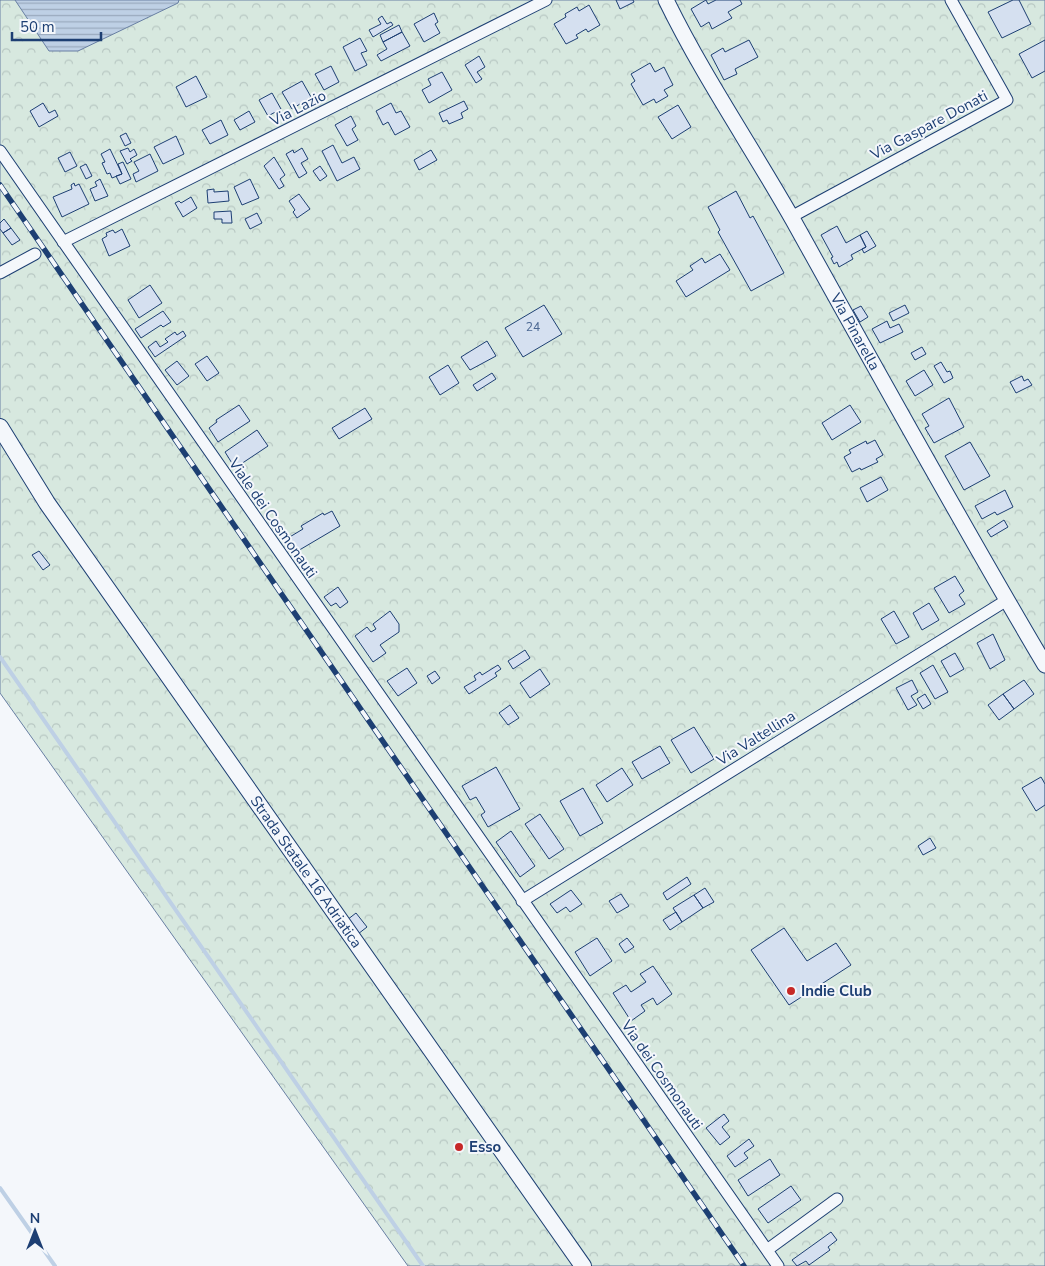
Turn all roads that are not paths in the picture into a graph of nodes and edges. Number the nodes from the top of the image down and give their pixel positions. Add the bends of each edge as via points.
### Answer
1 (546, 0) edge
2 (666, 0) edge
3 (951, 0) edge
4 (0, 151) edge
5 (791, 217) junction
6 (63, 242) junction
7 (35, 254) dead end
8 (0, 273) edge
9 (0, 427) edge
10 (0, 441) edge
11 (30, 477) junction
12 (1007, 600) junction
13 (1045, 665) edge
14 (522, 901) junction
15 (837, 1199) dead end
16 (767, 1250) junction
17 (583, 1266) edge
18 (778, 1266) edge

1 - 6 street, Via Lazio
2 - 5 street, Via Pinarella via 688,44
3 - 5 street, Via Gaspare Donati via 1007,100
4 - 6 street, Viale dei Cosmonauti
5 - 12 street, Via Pinarella
6 - 14 street, Viale dei Cosmonauti
7 - 8 street
9 - 11 main road, Strada Statale 16 Adriatica
10 - 11 main road, Strada Statale 16 Adriatica
11 - 17 main road, Strada Statale 16 Adriatica
12 - 13 street, Via Pinarella
12 - 14 street, Via Valtellina
14 - 16 street, Via dei Cosmonauti
15 - 16 street
16 - 18 street, Via dei Cosmonauti

